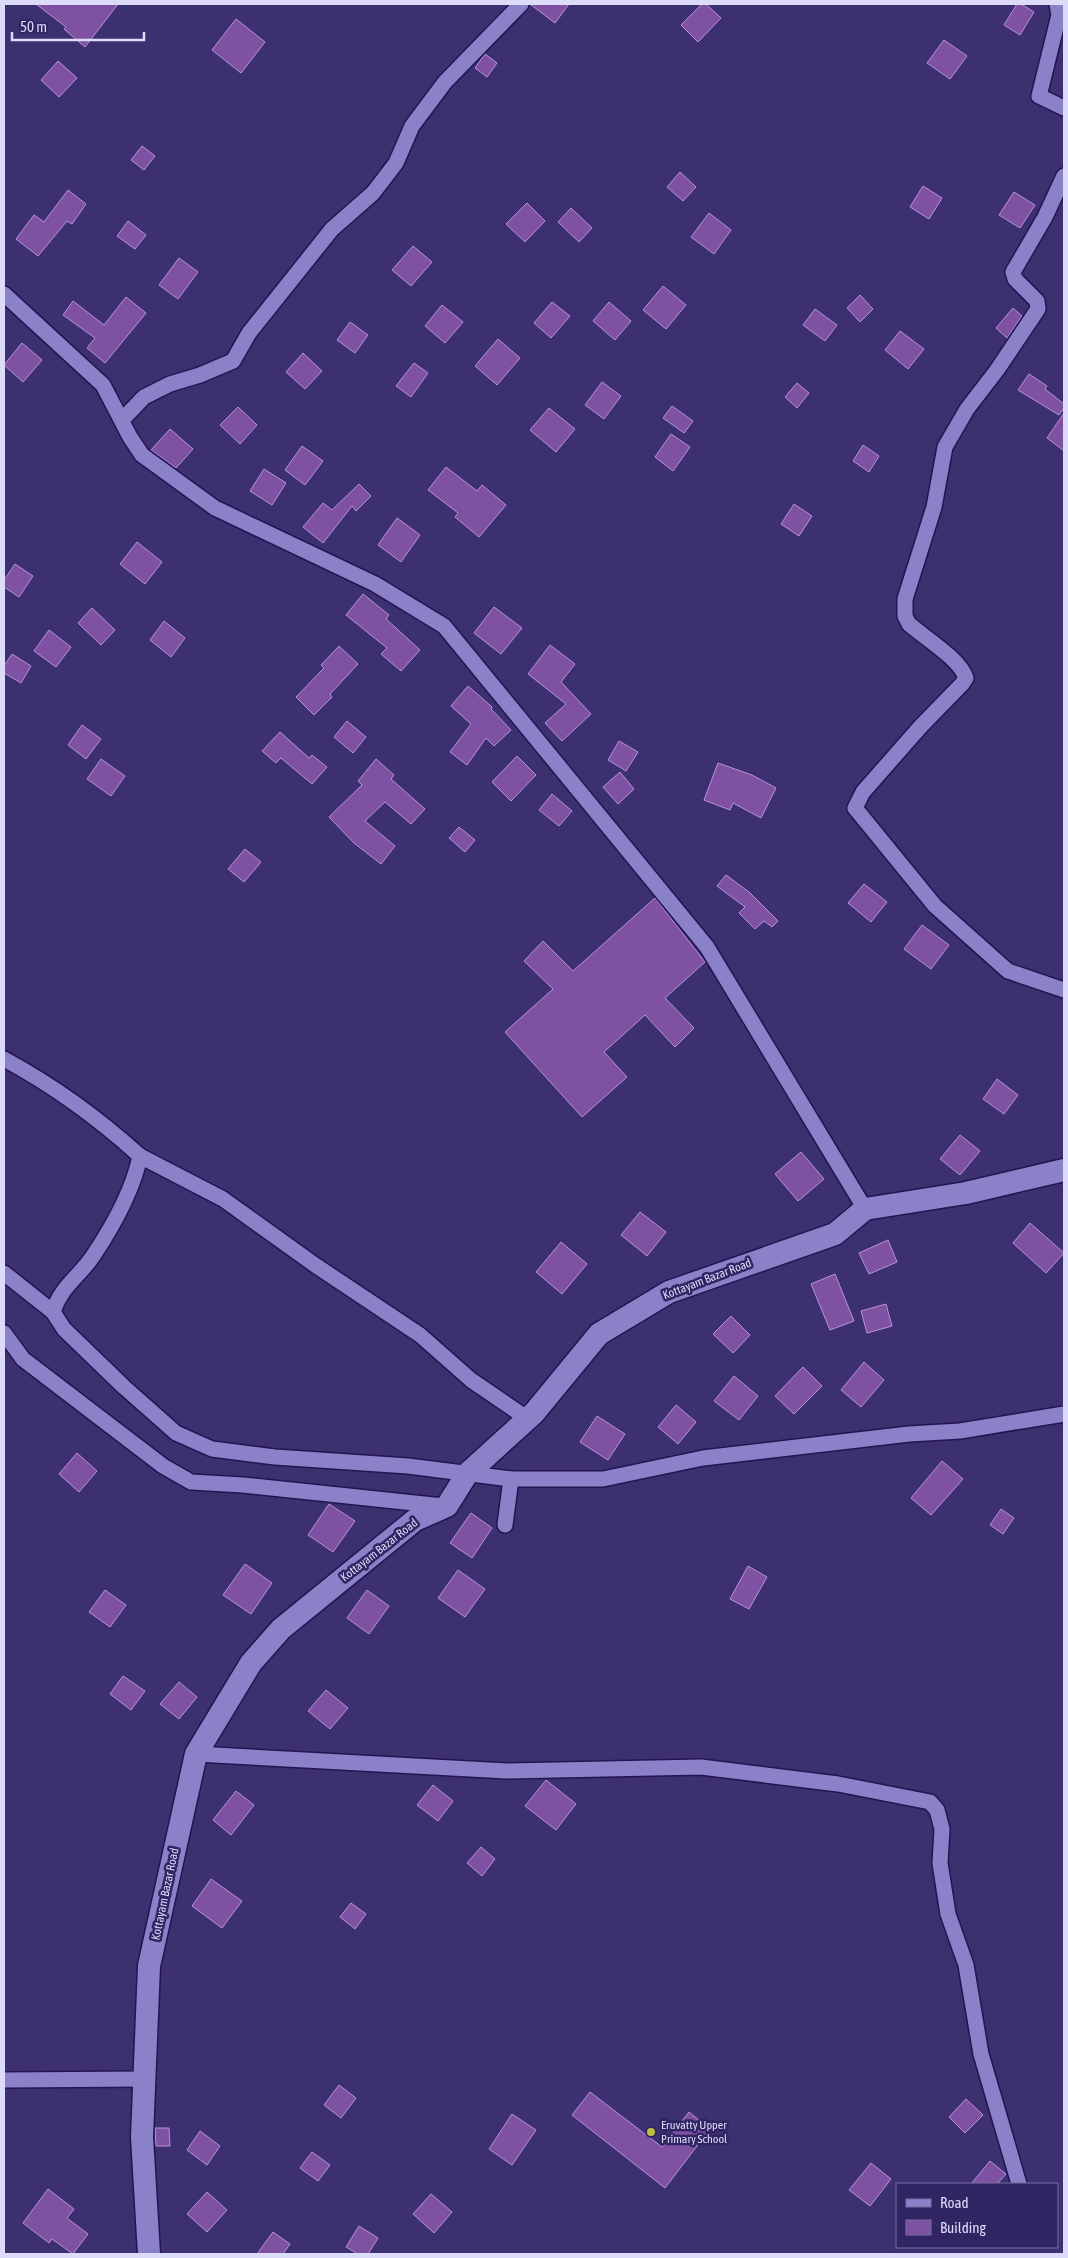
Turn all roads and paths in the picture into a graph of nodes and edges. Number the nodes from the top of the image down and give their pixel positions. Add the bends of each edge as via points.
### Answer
1 (521, 4) edge
2 (1057, 4) edge
3 (1064, 108) edge
4 (1064, 176) edge
5 (4, 294) edge
6 (122, 420) junction
7 (1064, 990) edge
8 (4, 1059) edge
9 (140, 1156) junction
10 (1064, 1170) edge
11 (865, 1209) junction
12 (4, 1273) edge
13 (53, 1312) junction
14 (4, 1333) edge
15 (1064, 1414) edge
16 (528, 1419) junction
17 (465, 1476) junction
18 (511, 1479) junction
19 (447, 1506) junction
20 (505, 1524) dead end
21 (196, 1754) junction
22 (145, 2079) junction
23 (4, 2080) edge
24 (1018, 2183) edge
25 (150, 2254) edge

1 - 6 street via 445,82 412,126 396,163 372,193 332,229 250,333 233,361 144,397
2 - 3 street via 1059,14 1039,96
4 - 7 street via 1013,272 1015,279 1037,301 1038,309 967,409 945,447 934,507 906,598 904,616 909,624 955,660 963,668 966,678 863,792 855,808 935,906 1008,971
5 - 6 street via 103,385
6 - 11 street via 142,455 215,508 375,584 444,626 707,947
8 - 9 street via 45,1081 114,1132
9 - 13 street via 136,1178 92,1257 64,1288
9 - 16 street via 223,1199 420,1335 470,1380
10 - 11 main road via 966,1193
11 - 16 main road, Kottayam Bazar Road via 835,1234 669,1292 599,1334
12 - 13 street
13 - 17 street via 64,1329 176,1433 212,1449 275,1457 408,1466
14 - 19 street via 23,1359 163,1466 191,1482
15 - 18 street via 960,1431 703,1458 603,1479
16 - 17 main road, Kottayam Bazar Road
17 - 18 street
17 - 19 main road, Kottayam Bazar Road
18 - 20 street
19 - 21 main road, Kottayam Bazar Road via 415,1520 281,1628 252,1663
21 - 22 main road, Kottayam Bazar Road via 150,1966
21 - 24 street via 507,1771 700,1767 838,1784 930,1802 938,1810 942,1828 940,1863 948,1914 966,1965 981,2054
22 - 23 street
22 - 25 main road, Kottayam Bazar Road via 142,2137

